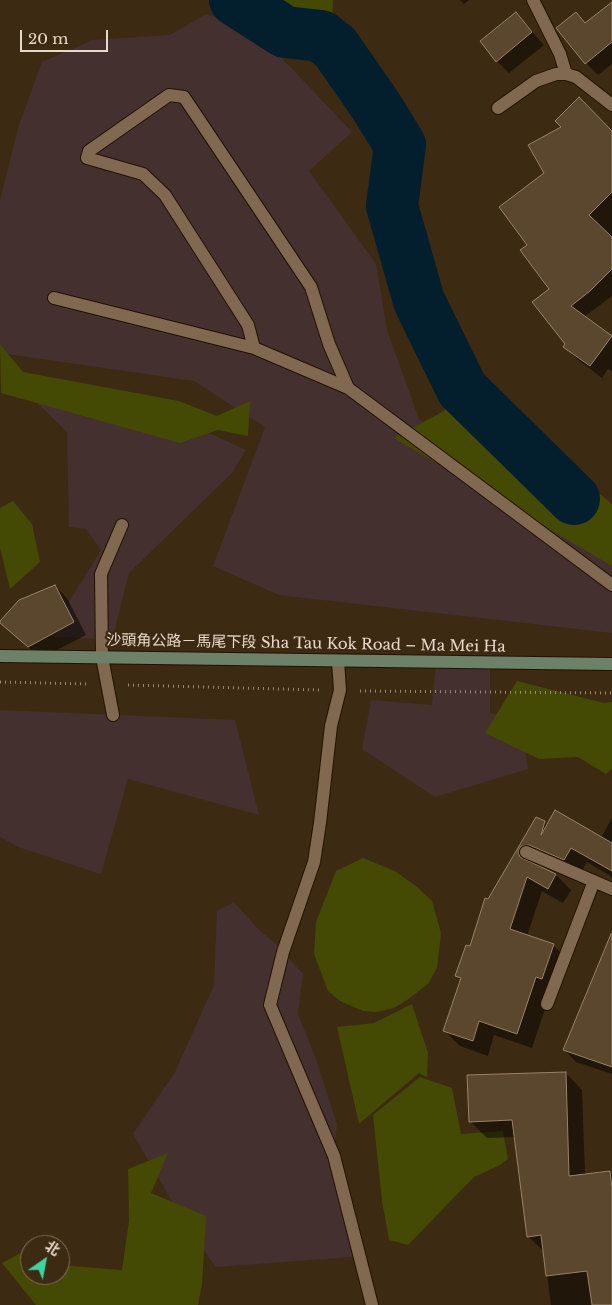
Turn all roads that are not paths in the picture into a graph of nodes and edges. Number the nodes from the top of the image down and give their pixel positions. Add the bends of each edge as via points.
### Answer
1 (533, 0) edge
2 (566, 74) junction
3 (612, 105) edge
4 (498, 108) dead end
5 (54, 298) dead end
6 (254, 348) junction
7 (348, 388) junction
8 (122, 525) dead end
9 (612, 585) edge
10 (0, 656) edge
11 (102, 658) junction
12 (338, 660) junction
13 (612, 664) edge
14 (113, 715) dead end
15 (526, 852) dead end
16 (594, 881) junction
17 (612, 889) edge
18 (547, 1004) dead end
19 (372, 1305) edge

1 - 2 street via 560,54
2 - 3 street via 588,84
2 - 4 street via 536,81
5 - 6 street
6 - 7 street
6 - 7 street via 248,325 165,195 143,174 87,158 89,151 169,95 184,97 311,286 329,344
7 - 9 street
8 - 11 street via 101,574
10 - 11 main road, 沙頭角公路－馬尾下段 Sha Tau Kok Road – Ma Mei Ha
11 - 12 main road, 沙頭角公路－馬尾下段 Sha Tau Kok Road – Ma Mei Ha
11 - 14 street
12 - 13 main road, 沙頭角公路－馬尾下段 Sha Tau Kok Road – Ma Mei Ha
12 - 19 street via 340,690 331,726 314,862 270,1005 334,1156
15 - 16 street
16 - 17 street
16 - 18 street

